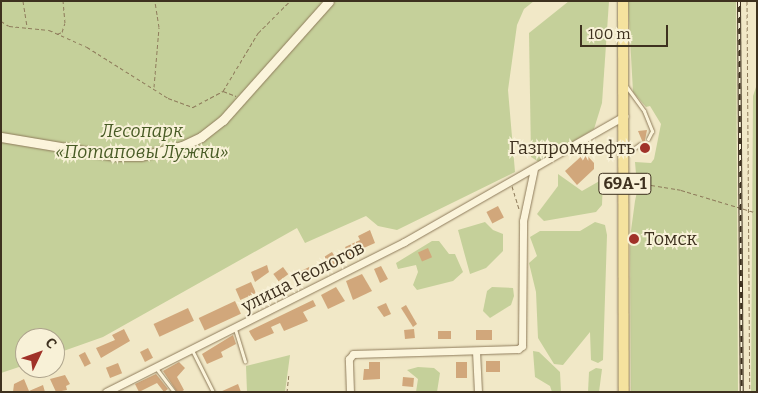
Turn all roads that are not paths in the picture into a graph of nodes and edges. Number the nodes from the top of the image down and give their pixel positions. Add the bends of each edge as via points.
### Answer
1 (329, 1) edge
2 (622, 1) edge
3 (624, 83) junction
4 (624, 116) junction
5 (1, 137) edge
6 (648, 139) dead end
7 (640, 144) dead end
8 (624, 155) junction
9 (534, 170) junction
10 (235, 328) junction
11 (192, 350) junction
12 (476, 351) junction
13 (245, 362) dead end
14 (156, 367) junction
15 (106, 392) edge
16 (174, 392) edge
17 (213, 392) edge
18 (350, 392) edge
19 (478, 392) edge
20 (624, 392) edge

1 - 5 street via 241,101 201,137 141,156 94,153
2 - 3 main road, 69А-1
3 - 4 main road, 69А-1
3 - 6 lane via 644,111 652,130
4 - 8 main road, 69А-1
4 - 9 street, улица Геологов
7 - 8 lane
8 - 20 main road, 69А-1
9 - 10 street, улица Геологов via 397,246
9 - 12 street via 523,221 524,344 518,349
10 - 11 street, улица Геологов
10 - 13 lane
11 - 14 street, улица Геологов
11 - 17 lane
12 - 18 street via 353,354 350,359
12 - 19 street
14 - 15 street, улица Геологов
14 - 16 lane

